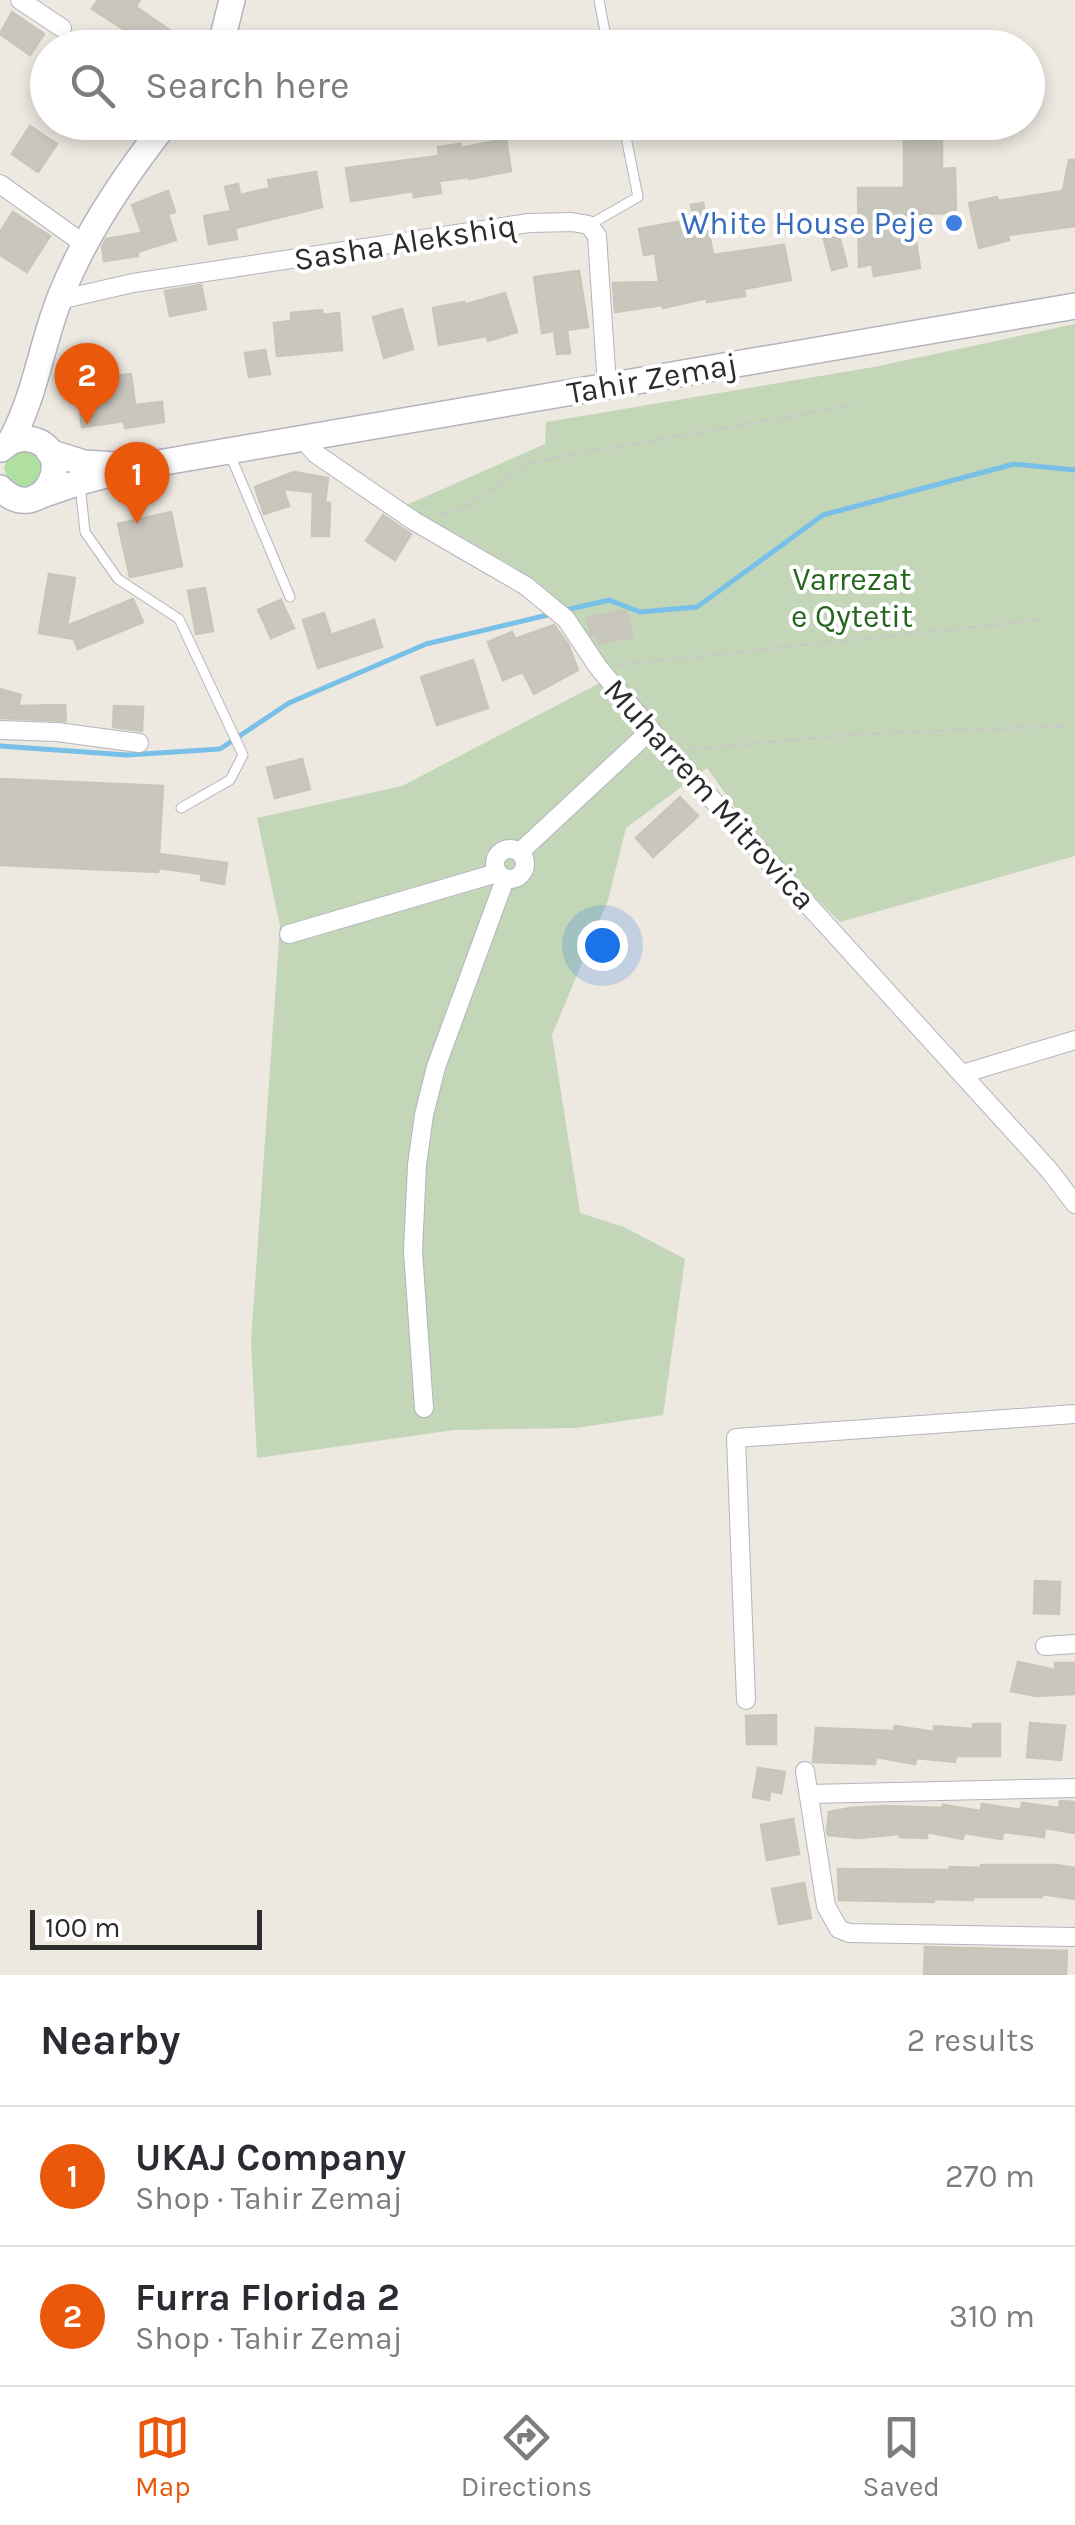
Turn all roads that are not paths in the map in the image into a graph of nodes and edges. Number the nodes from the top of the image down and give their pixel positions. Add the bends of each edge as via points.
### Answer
1 (20, 0) edge
2 (232, 0) edge
3 (599, 0) edge
4 (62, 28) dead end
5 (224, 30) edge
6 (605, 30) edge
7 (154, 140) edge
8 (627, 140) edge
9 (0, 184) edge
10 (589, 225) junction
11 (84, 244) junction
12 (59, 300) junction
13 (1075, 306) edge
14 (40, 369) junction
15 (607, 386) junction
16 (301, 437) junction
17 (4, 446) edge
18 (46, 448) junction
19 (228, 450) junction
20 (140, 466) junction
21 (80, 482) junction
22 (0, 488) edge
23 (36, 497) junction
24 (290, 597) dead end
25 (0, 730) edge
26 (651, 730) junction
27 (139, 743) dead end
28 (181, 808) dead end
29 (501, 876) junction
30 (288, 934) dead end
31 (1075, 1040) edge
32 (962, 1074) junction
33 (1075, 1204) edge
34 (424, 1408) dead end
35 (1075, 1414) edge
36 (1075, 1644) edge
37 (1045, 1646) dead end
38 (746, 1700) dead end
39 (805, 1771) dead end
40 (1075, 1788) edge
41 (809, 1794) junction
42 (1075, 1937) edge

1 - 4 street
2 - 5 main road
3 - 6 lane
7 - 11 main road
8 - 10 lane via 638,197
9 - 11 street
10 - 12 street, Sasha Alekshiq via 529,222
10 - 15 street via 597,236
11 - 12 main road
12 - 14 main road
13 - 15 main road, Tahir Zemaj
14 - 17 main road
14 - 18 main road via 38,428
15 - 16 main road, Tahir Zemaj
16 - 19 main road, Tahir Zemaj
16 - 26 street, Muharrem Mitrovica via 414,522 526,586 566,618
17 - 18 main road, Tahir Zemaj via 24,438
18 - 20 main road, Tahir Zemaj via 84,463
18 - 23 main road via 54,478
19 - 20 main road, Tahir Zemaj
19 - 24 lane
20 - 21 main road, Tahir Zemaj
21 - 23 main road, Tahir Zemaj
21 - 28 lane via 86,532 118,580 179,619 243,755 230,780
22 - 23 main road via 19,500
25 - 27 street
26 - 29 street via 520,852 524,872
26 - 32 street, Muharrem Mitrovica
29 - 30 street
29 - 34 street via 424,1115 414,1251
31 - 32 street
32 - 33 street, Muharrem Mitrovica
35 - 38 street via 736,1438
36 - 37 street
39 - 41 street
40 - 41 street
41 - 42 street via 826,1906 839,1929

